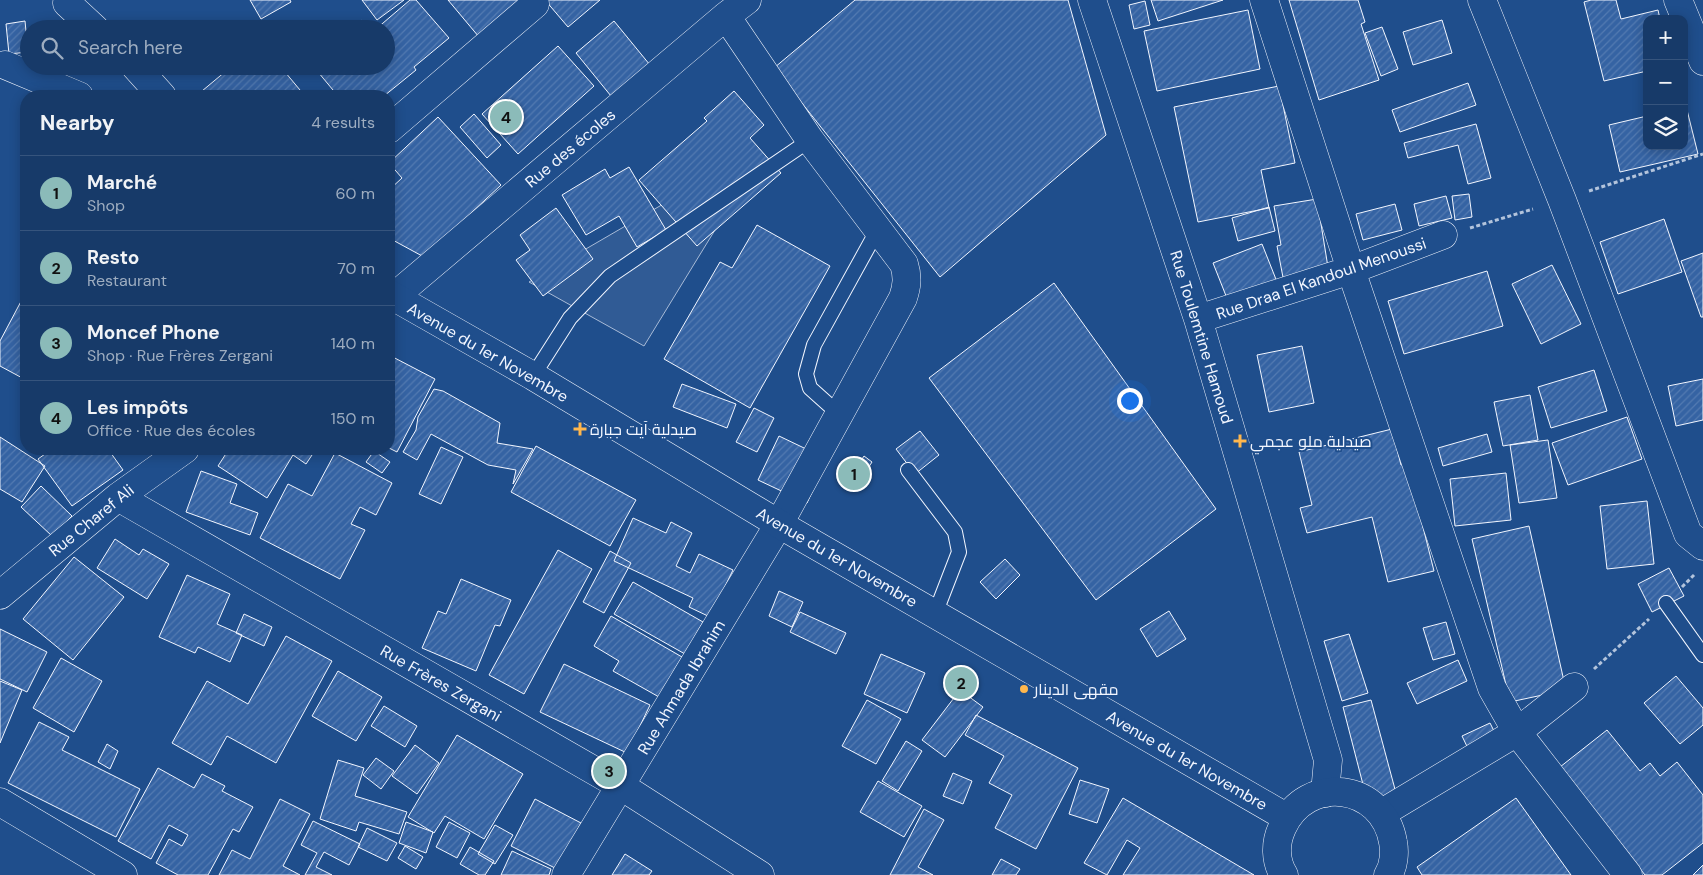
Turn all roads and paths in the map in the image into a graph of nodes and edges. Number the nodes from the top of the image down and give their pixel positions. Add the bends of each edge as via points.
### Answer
1 (1092, 0) edge
2 (1264, 0) edge
3 (1482, 0) edge
4 (1678, 0) edge
5 (535, 4) dead end
6 (736, 8) edge
7 (66, 11) edge
8 (80, 20) edge
9 (1703, 61) edge
10 (36, 75) edge
11 (144, 75) edge
12 (67, 90) edge
13 (157, 90) edge
14 (395, 124) edge
15 (810, 140) junction
16 (878, 229) junction
17 (1443, 235) dead end
18 (1351, 270) junction
19 (395, 294) edge
20 (395, 301) edge
21 (1198, 319) junction
22 (533, 376) junction
23 (839, 414) junction
24 (177, 455) edge
25 (908, 470) dead end
26 (118, 497) junction
27 (779, 524) junction
28 (1703, 546) edge
29 (1697, 572) dead end
30 (0, 595) edge
31 (1666, 603) junction
32 (935, 614) junction
33 (1703, 655) edge
34 (1574, 687) joint
35 (1517, 732) junction
36 (621, 786) junction
37 (1325, 793) junction
38 (0, 802) edge
39 (1382, 813) junction
40 (1286, 817) junction
41 (123, 875) edge
42 (566, 875) edge
43 (760, 875) edge
44 (1284, 875) edge
45 (1388, 875) edge
46 (1628, 875) edge

1 - 21 street, Rue Toulemtine Hamoud
2 - 18 street
3 - 28 street via 1562,200 1688,534
4 - 9 street
5 - 14 street
6 - 15 street, Rue Ahmada Ibrahim
6 - 19 street, Rue des écoles
7 - 8 street
10 - 12 street
11 - 13 street
15 - 16 street, Rue Ahmada Ibrahim
15 - 22 lane via 610,276 570,318
16 - 23 street, Rue Ahmada Ibrahim via 904,264 906,290
16 - 23 lane via 814,344 806,374 810,388
17 - 18 street, Rue Draa El Kandoul Menoussi
18 - 21 street, Rue Draa El Kandoul Menoussi
18 - 35 street via 1492,688
20 - 22 street, Avenue du 1er Novembre
21 - 37 street, Rue Toulemtine Hamoud via 1328,760
22 - 27 street, Avenue du 1er Novembre
23 - 27 street, Rue Ahmada Ibrahim
24 - 26 street, Rue Charef Ali
25 - 32 lane via 955,532 959,552
26 - 30 street, Rue Charef Ali
26 - 36 street, Rue Frères Zergani
27 - 32 street, Avenue du 1er Novembre
27 - 36 street, Rue Ahmada Ibrahim
29 - 31 path
31 - 33 lane
31 - 34 path
32 - 40 street, Avenue du 1er Novembre
34 - 35 street
35 - 39 street
35 - 46 street
36 - 42 street, Rue Ahmada Ibrahim
36 - 43 street, Rue Frères Zergani
37 - 39 street via 1352,794 1370,802
37 - 40 street via 1311,796
38 - 41 street
39 - 45 street via 1391,832 1394,852
40 - 44 street via 1278,836 1277,856

